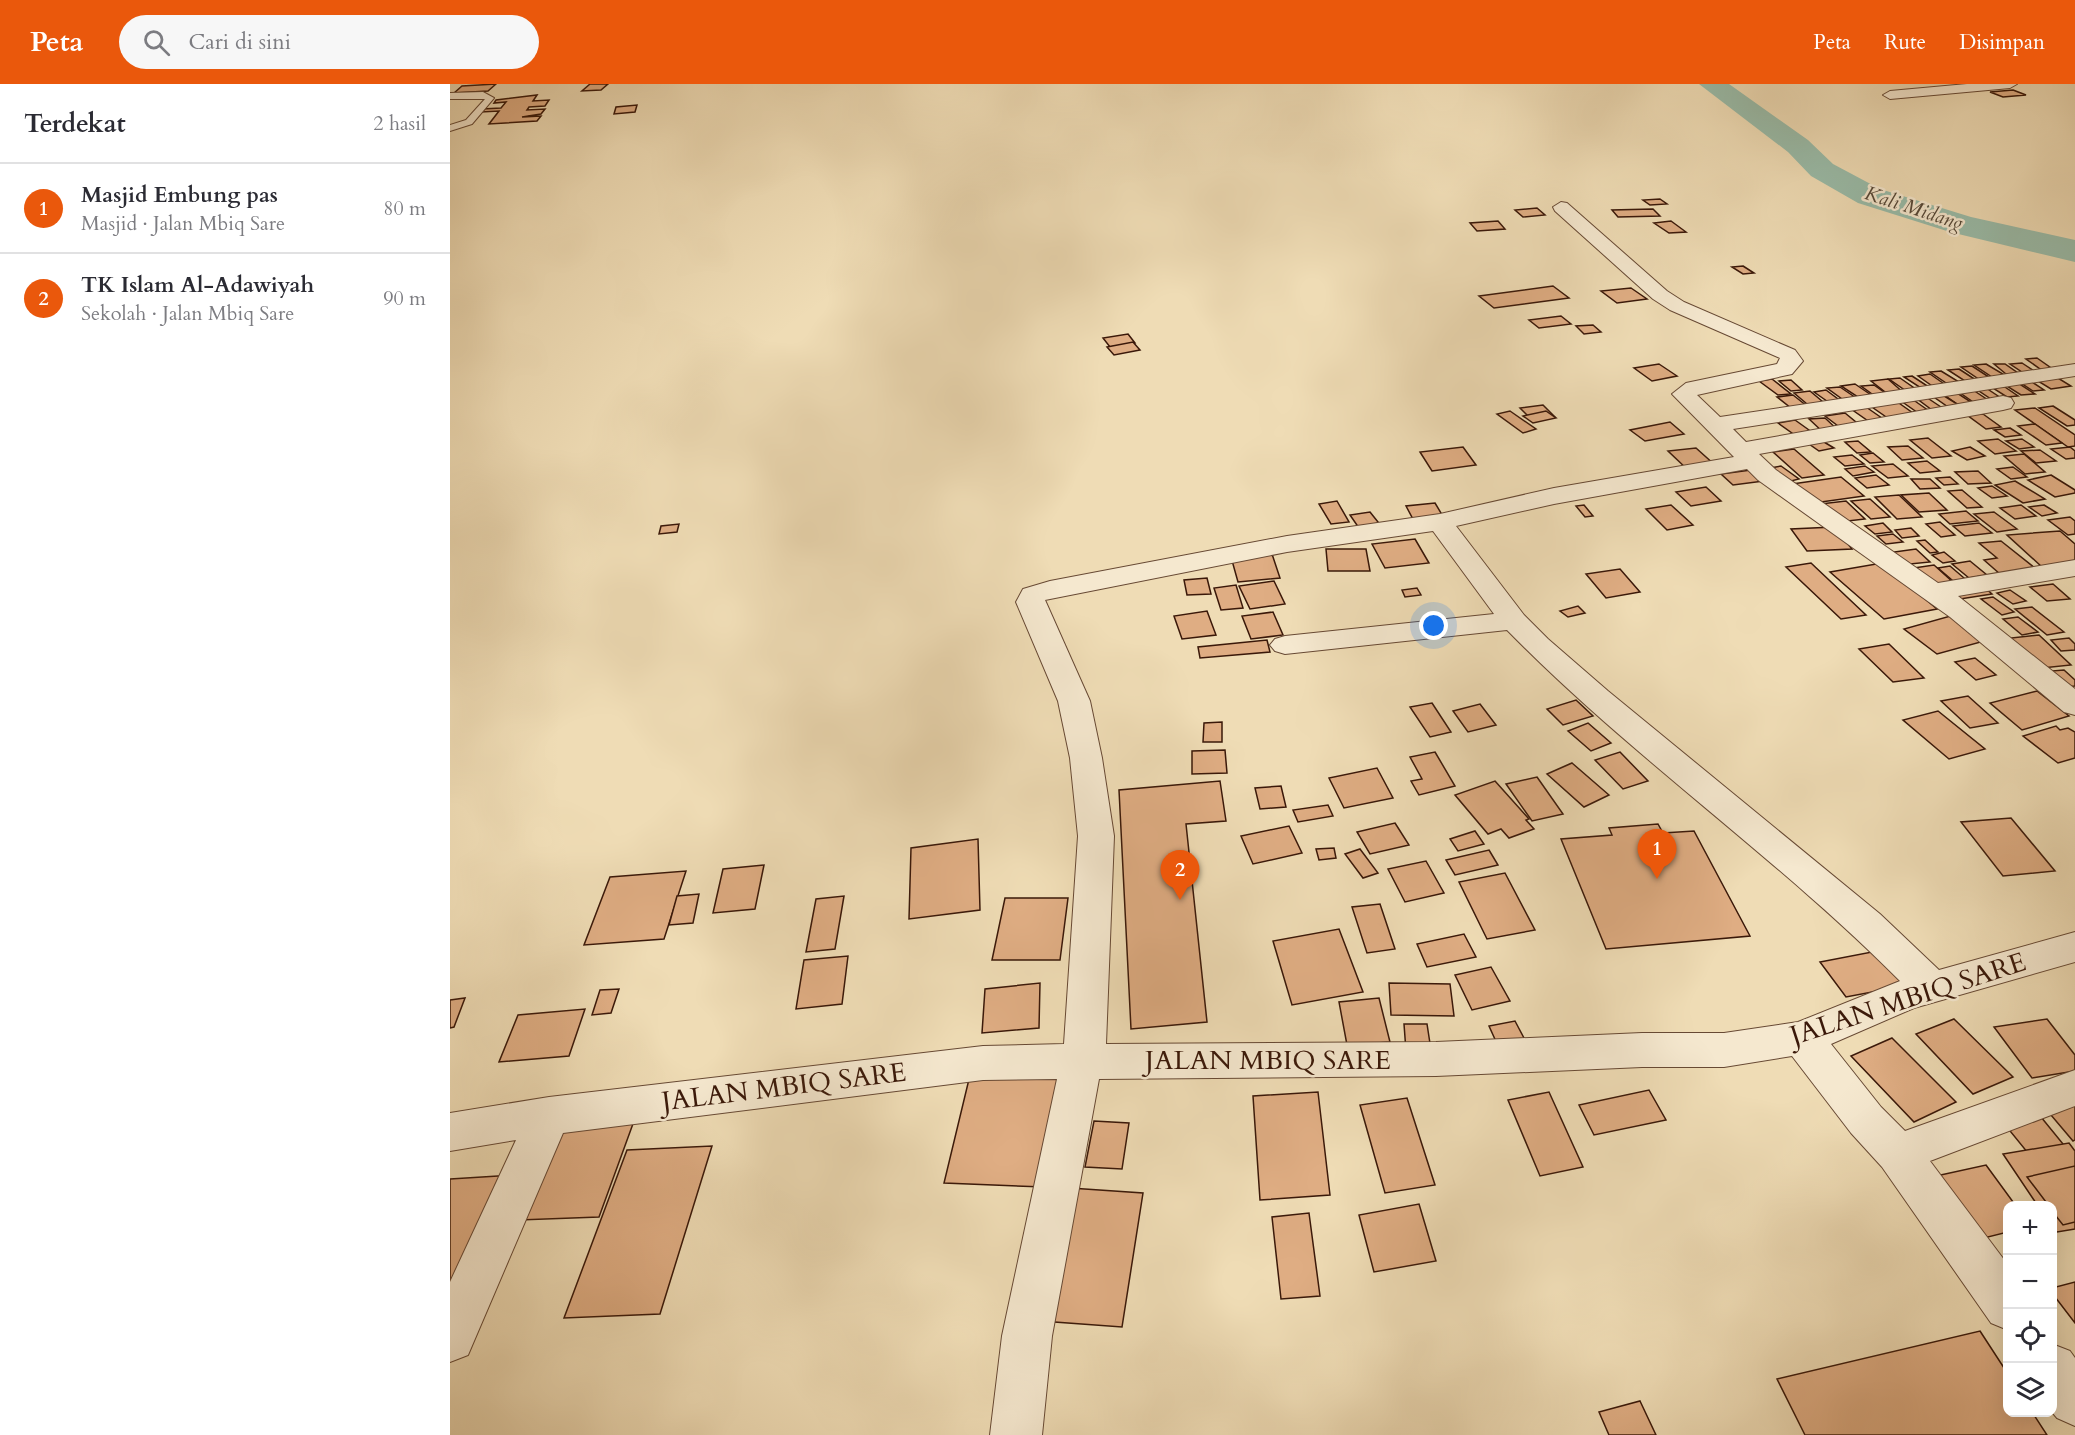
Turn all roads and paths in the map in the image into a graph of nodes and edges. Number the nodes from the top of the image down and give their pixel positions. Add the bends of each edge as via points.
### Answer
1 (2010, 84) edge
2 (1890, 95) dead end
3 (450, 96) edge
4 (450, 128) edge
5 (1560, 207) dead end
6 (2075, 370) edge
7 (2075, 390) edge
8 (1715, 425) junction
9 (1745, 456) junction
10 (1440, 522) junction
11 (2075, 568) edge
12 (1933, 592) junction
13 (1514, 621) junction
14 (1285, 645) dead end
15 (2075, 705) edge
16 (2075, 946) edge
17 (1931, 987) junction
18 (1802, 1038) junction
19 (1083, 1061) junction
20 (2075, 1088) edge
21 (549, 1116) junction
22 (450, 1132) edge
23 (1898, 1153) junction
24 (2003, 1300) edge
25 (450, 1337) edge
26 (2057, 1376) edge
27 (2075, 1400) edge
28 (1016, 1435) edge

1 - 2 street
3 - 4 lane via 489,98 470,122
5 - 8 street via 1677,306 1788,354 1792,360 1784,369 1683,392
6 - 8 street
7 - 9 street
8 - 9 street
9 - 10 street
9 - 12 street
10 - 13 street
10 - 19 street via 1287,544 1033,595 1030,602 1034,615 1074,701 1095,817
11 - 12 street
12 - 15 street
13 - 14 street
13 - 17 street via 1597,698 1867,924
16 - 17 street, JALAN MBIQ SARE
17 - 18 street, JALAN MBIQ SARE
18 - 19 street, JALAN MBIQ SARE via 1724,1050 1436,1059
18 - 23 street via 1844,1093
19 - 21 street, JALAN MBIQ SARE via 983,1063
19 - 28 street via 1027,1336
20 - 23 street
21 - 22 street, JALAN MBIQ SARE
21 - 25 street
23 - 24 street
26 - 27 street

